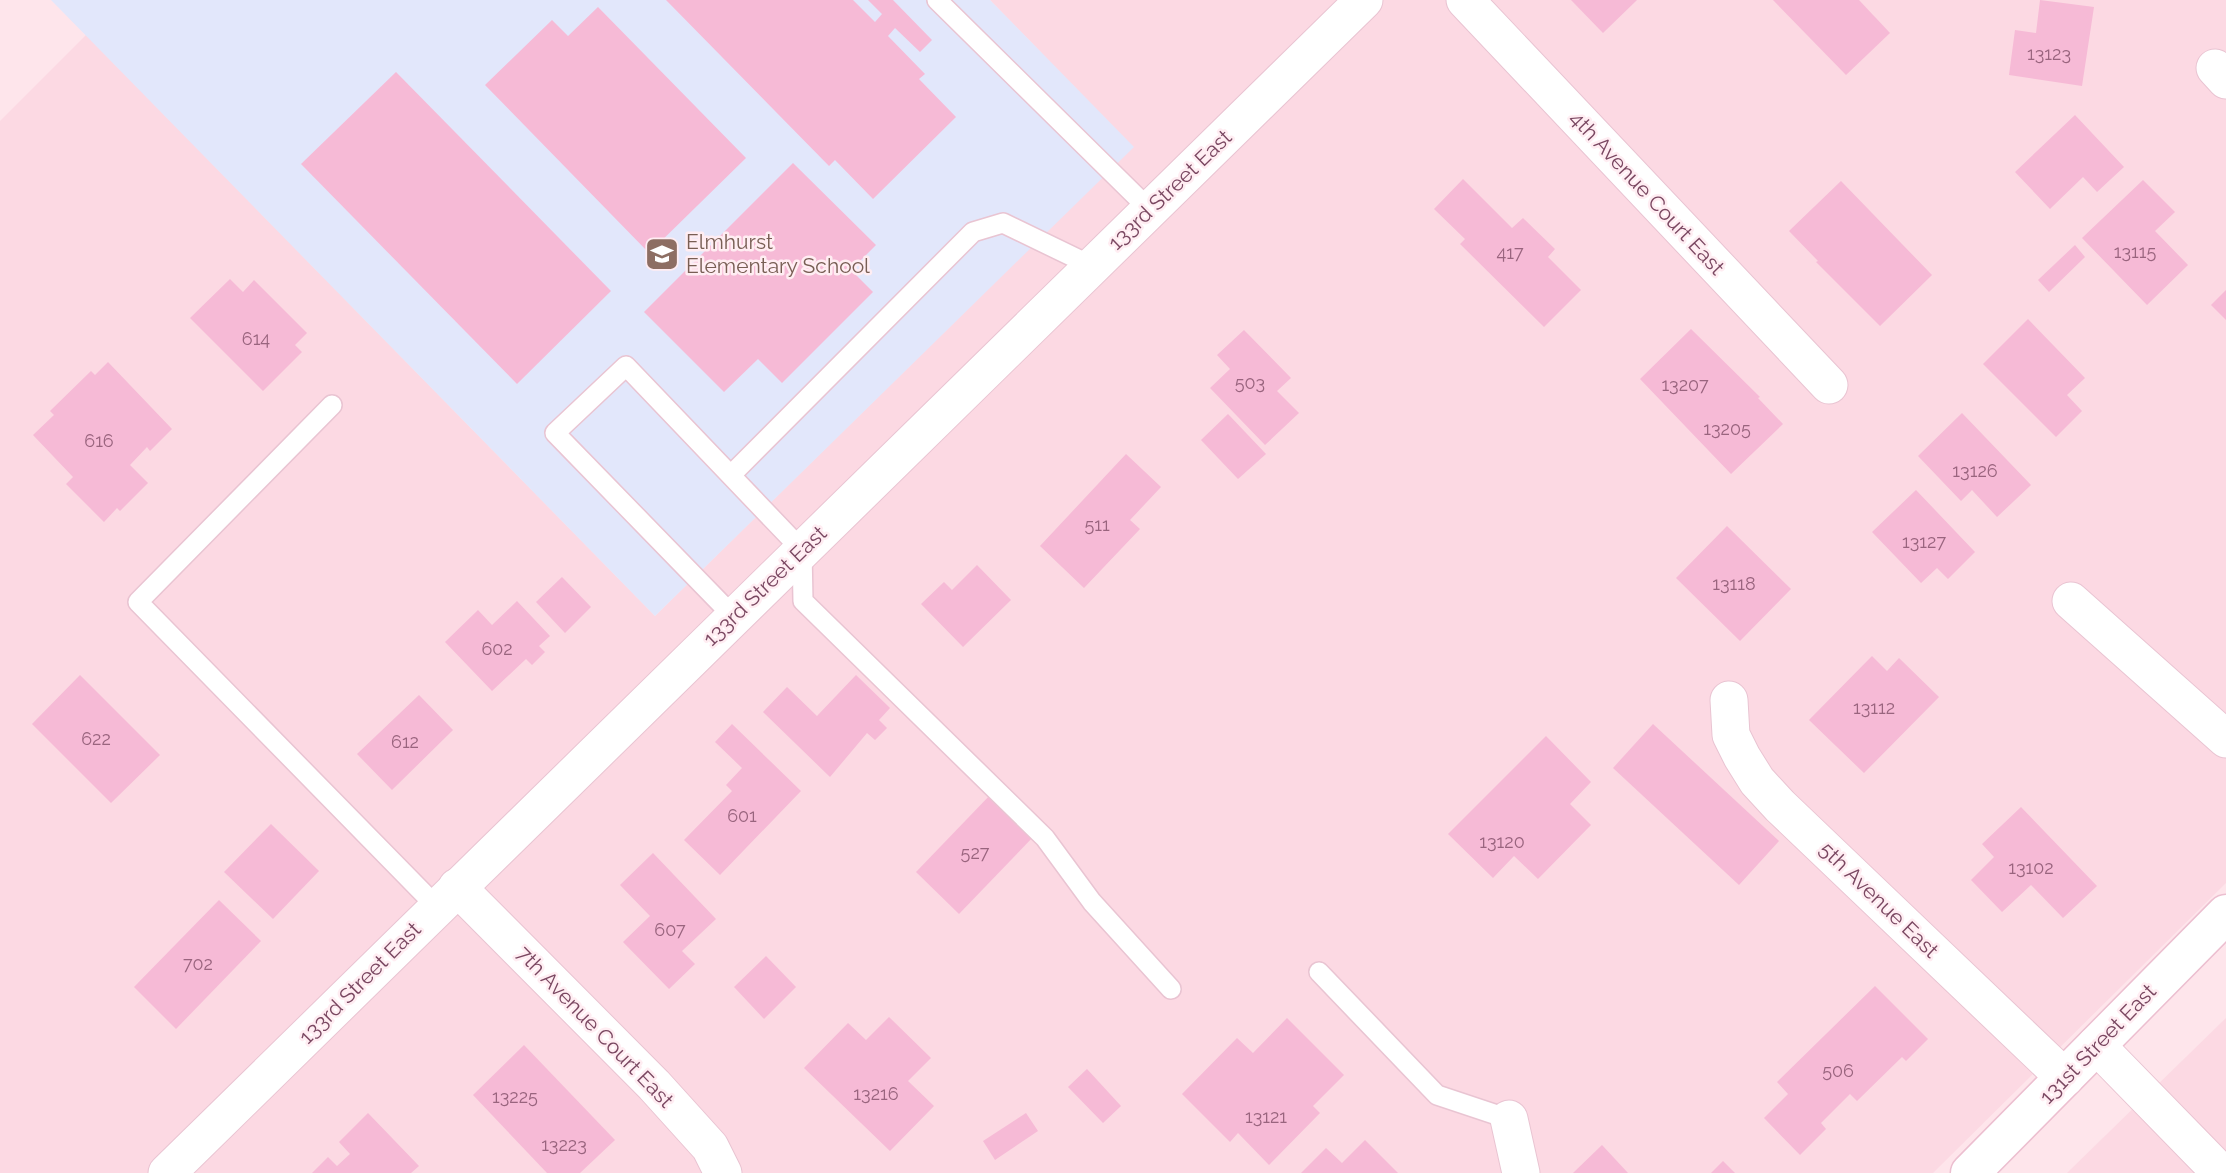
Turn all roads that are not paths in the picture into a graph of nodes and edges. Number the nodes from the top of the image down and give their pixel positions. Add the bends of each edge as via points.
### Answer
1 (937, 0) edge
2 (1364, 0) edge
3 (1465, 0) edge
4 (1150, 209) junction
5 (1092, 266) junction
6 (1829, 385) dead end
7 (332, 405) dead end
8 (731, 475) junction
9 (802, 550) junction
10 (2071, 601) dead end
11 (734, 617) junction
12 (1729, 700) dead end
13 (2226, 738) edge
14 (447, 897) junction
15 (2226, 914) edge
16 (1318, 972) dead end
17 (1171, 989) dead end
18 (2096, 1045) junction
19 (2065, 1078) junction
20 (1509, 1119) joint
21 (167, 1173) edge
22 (723, 1173) edge
23 (1521, 1173) edge
24 (1970, 1173) edge
25 (2221, 1173) edge

1 - 4 lane
2 - 4 street, 133rd Street East
3 - 6 street, 4th Avenue Court East
4 - 5 street, 133rd Street East
5 - 8 lane via 1003,223 973,232
5 - 9 street, 133rd Street East
7 - 14 lane via 138,602
8 - 9 lane
8 - 11 lane via 626,366 555,433
9 - 11 street, 133rd Street East
9 - 17 lane via 803,601 1045,838 1091,902
10 - 13 street
11 - 14 street, 133rd Street East
12 - 19 street, 5th Avenue East via 1731,735 1757,781
14 - 21 street, 133rd Street East
14 - 22 street, 7th Avenue Court East via 654,1085 710,1147
15 - 18 main road, 131st Street East
16 - 20 lane via 1437,1095
18 - 19 main road, 131st Street East
18 - 25 street
19 - 24 main road, 131st Street East
20 - 23 street

